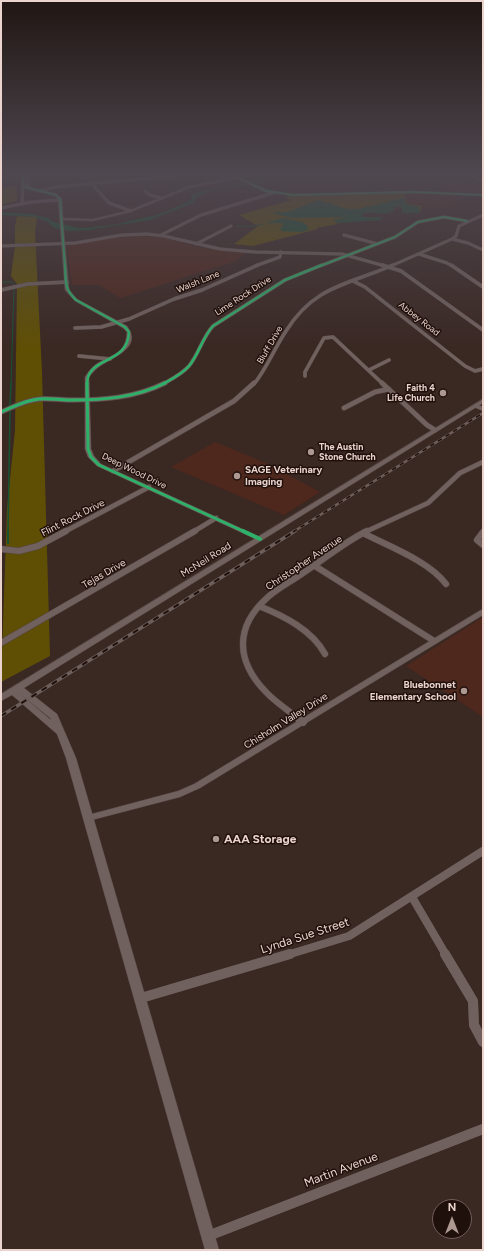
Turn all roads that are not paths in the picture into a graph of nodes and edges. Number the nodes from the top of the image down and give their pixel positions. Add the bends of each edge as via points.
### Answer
1 (63, 231) edge
2 (167, 231) edge
3 (221, 231) edge
4 (403, 231) edge
5 (457, 231) edge
6 (161, 235) junction
7 (344, 235) dead end
8 (452, 239) junction
9 (64, 244) junction
10 (196, 244) junction
11 (378, 244) junction
12 (1, 246) edge
13 (483, 250) edge
14 (281, 252) junction
15 (419, 254) junction
16 (349, 255) junction
17 (389, 267) junction
18 (353, 281) junction
19 (67, 282) junction
20 (483, 287) edge
21 (1, 290) edge
22 (117, 323) junction
23 (74, 328) dead end
24 (483, 330) edge
25 (80, 356) dead end
26 (110, 359) junction
27 (389, 360) dead end
28 (483, 369) edge
29 (369, 370) junction
30 (305, 376) dead end
31 (389, 389) junction
32 (87, 399) junction
33 (483, 401) edge
34 (476, 406) junction
35 (344, 408) dead end
36 (483, 409) edge
37 (1, 412) edge
38 (435, 430) junction
39 (483, 462) edge
40 (113, 471) junction
41 (149, 488) junction
42 (216, 518) junction
43 (483, 532) edge
44 (363, 533) junction
45 (260, 539) junction
46 (483, 545) edge
47 (1, 549) edge
48 (314, 566) junction
49 (446, 584) dead end
50 (259, 606) junction
51 (483, 612) edge
52 (434, 641) junction
53 (1, 644) edge
54 (325, 654) dead end
55 (15, 689) junction
56 (1, 698) edge
57 (303, 722) junction
58 (88, 818) junction
59 (483, 851) edge
60 (412, 897) junction
61 (140, 998) junction
62 (483, 1042) edge
63 (483, 1129) edge
64 (208, 1236) junction
65 (212, 1250) edge

1 - 9 street, Deep Wood Drive
2 - 6 street
3 - 10 street
4 - 11 street, Lime Rock Drive
5 - 8 street
6 - 9 street via 128,235
6 - 10 street
7 - 11 street
8 - 13 street
8 - 15 street, Bluff Drive
9 - 12 street
9 - 19 street, Deep Wood Drive
10 - 14 street via 220,249
11 - 16 street, Lime Rock Drive
14 - 16 street
14 - 22 street, Walsh Lane via 280,257
15 - 17 street, Bluff Drive
15 - 20 street via 447,263
16 - 17 street
16 - 32 street, Lime Rock Drive via 285,280 215,324 208,331 190,365 151,391 129,397
17 - 18 street, Bluff Drive
17 - 24 street via 404,273
18 - 28 street, Abbey Road via 365,287 465,366 476,371
18 - 40 street, Bluff Drive via 326,292 306,306 286,331 258,380 234,402
19 - 21 street via 27,284
19 - 22 street, Deep Wood Drive via 68,292 73,298
22 - 23 street via 101,327
22 - 26 street, Deep Wood Drive via 128,330 129,337 124,350
25 - 26 street
26 - 32 street, Deep Wood Drive via 88,374
27 - 29 street
29 - 30 street via 338,341 328,336 324,338
29 - 31 street
31 - 35 street via 375,392
31 - 38 street
32 - 37 street, Lime Rock Drive via 36,400
32 - 40 street, Deep Wood Drive via 89,453 99,465
33 - 34 main road, McNeil Road
34 - 36 street
34 - 38 main road, McNeil Road
38 - 45 main road, McNeil Road
39 - 44 street, Christopher Avenue via 460,473 428,503
40 - 41 street, Deep Wood Drive
41 - 42 street, Deep Wood Drive
41 - 47 street, Flint Rock Drive via 38,546 19,551
42 - 45 street, Deep Wood Drive
42 - 53 street, Tejas Drive
43 - 46 street via 477,540
44 - 48 street, Christopher Avenue
44 - 49 street via 440,575
45 - 55 main road, McNeil Road
48 - 50 street, Christopher Avenue
48 - 52 street
50 - 54 street via 286,618 318,642
50 - 57 street, Christopher Avenue via 251,615 245,629 242,644 245,663 253,678 266,692
51 - 52 street, Chisholm Valley Drive
52 - 57 street, Chisholm Valley Drive
55 - 56 main road, McNeil Road
55 - 58 main road via 61,734 71,758
57 - 58 street, Chisholm Valley Drive via 212,778 180,794
58 - 61 main road
59 - 60 street, Lynda Sue Street
60 - 61 street, Lynda Sue Street via 362,929 334,941
60 - 62 street via 473,1000 474,1025
61 - 64 main road
63 - 64 street, Martin Avenue
64 - 65 main road

